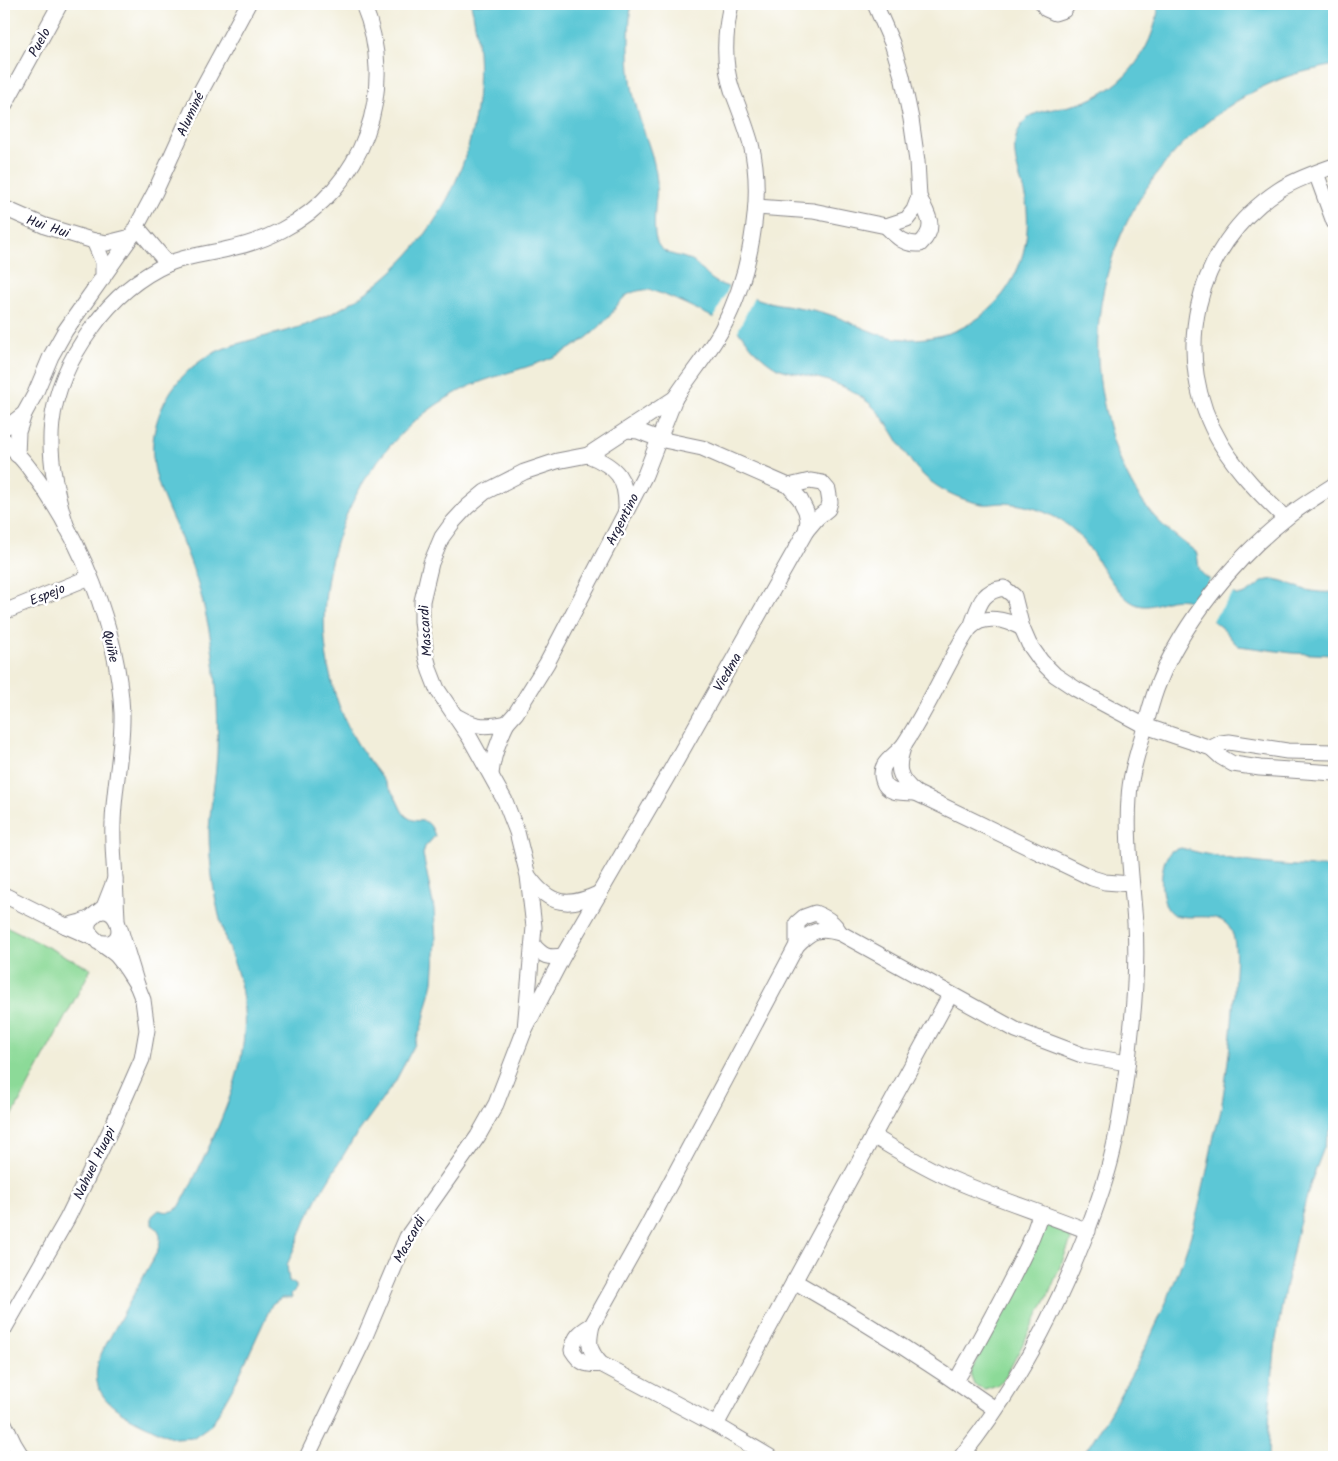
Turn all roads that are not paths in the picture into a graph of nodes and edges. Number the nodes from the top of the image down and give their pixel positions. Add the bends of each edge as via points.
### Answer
1 (60, 4) edge
2 (248, 4) edge
3 (363, 4) edge
4 (731, 4) edge
5 (876, 4) edge
6 (1042, 4) edge
7 (1068, 4) edge
8 (4, 106) edge
9 (1334, 166) edge
10 (1316, 173) junction
11 (919, 197) junction
12 (756, 207) junction
13 (4, 208) edge
14 (1334, 222) edge
15 (886, 226) junction
16 (134, 232) junction
17 (94, 241) junction
18 (168, 264) junction
19 (103, 278) junction
20 (675, 398) junction
21 (24, 414) junction
22 (4, 427) edge
23 (627, 430) junction
24 (4, 440) edge
25 (659, 440) junction
26 (51, 453) junction
27 (17, 455) junction
28 (588, 455) junction
29 (28, 467) junction
30 (1334, 485) edge
31 (789, 486) junction
32 (626, 512) junction
33 (1285, 518) junction
34 (67, 528) junction
35 (806, 531) junction
36 (90, 577) junction
37 (4, 612) edge
38 (971, 627) junction
39 (1022, 628) junction
40 (454, 714) junction
41 (507, 724) junction
42 (1145, 726) junction
43 (1211, 748) junction
44 (1334, 752) edge
45 (1334, 773) edge
46 (491, 774) junction
47 (528, 876) junction
48 (114, 879) junction
49 (1130, 884) junction
50 (600, 893) junction
51 (4, 896) edge
52 (551, 898) junction
53 (568, 903) junction
54 (533, 913) junction
55 (95, 915) junction
56 (118, 924) junction
57 (66, 926) junction
58 (580, 928) junction
59 (95, 939) junction
60 (533, 945) junction
61 (563, 956) junction
62 (138, 985) junction
63 (950, 995) junction
64 (525, 1029) junction
65 (1127, 1064) junction
66 (873, 1136) junction
67 (1040, 1214) junction
68 (1088, 1230) junction
69 (794, 1281) junction
70 (4, 1330) edge
71 (956, 1381) junction
72 (996, 1408) junction
73 (4, 1423) edge
74 (716, 1425) junction
75 (22, 1457) edge
76 (307, 1457) edge
77 (770, 1457) edge
78 (961, 1457) edge

1 - 8 street, Puelo
2 - 16 street, Aluminé via 202,89
3 - 18 street via 376,47 376,96 364,142 353,165 321,203 281,230 252,243 183,257
4 - 12 street via 727,29 728,71 754,158
5 - 11 street via 902,76 916,153
6 - 7 street via 1055,13 1064,10
9 - 10 street
10 - 14 street
10 - 33 street via 1278,190 1237,228 1209,272 1199,299 1194,333 1194,366 1200,394 1220,444 1261,495
11 - 15 street via 907,220
11 - 15 street via 930,220 931,231 920,244 905,243
12 - 15 street via 812,211
12 - 20 street via 742,285 722,329
13 - 17 street, Hui Hui via 45,226
16 - 17 street, Hui Hui via 108,242
16 - 18 street
16 - 19 street, Aluminé
17 - 19 street via 103,262
18 - 26 street via 119,296 84,339 66,369 57,394
19 - 21 street, Aluminé via 65,331
20 - 23 street
20 - 25 street, Argentino
21 - 22 street, Aluminé
21 - 27 street via 18,432
23 - 25 street
23 - 28 street
24 - 27 street, Quiñe
25 - 31 street via 702,448
25 - 32 street, Argentino
26 - 29 street via 40,466
26 - 34 street via 55,488
27 - 29 street, Quiñe
28 - 32 street via 603,461 620,478 626,493
28 - 40 street, Mascardi via 532,469 485,492 466,507 442,537 429,571 422,601 422,621 430,671 437,689
29 - 34 street, Quiñe
30 - 33 street
31 - 35 street via 806,511
31 - 35 street, Viedma via 810,481 822,483 828,490 828,509
32 - 41 street, Argentino via 547,663
33 - 42 street via 1227,575 1196,616 1159,681
34 - 36 street, Quiñe
35 - 50 street, Viedma
36 - 37 street, Espejo
36 - 48 street, Quiñe via 106,624 120,694 121,746 113,823
38 - 39 street via 983,620 996,619
38 - 39 street via 985,594 1004,588 1014,596
38 - 49 street via 904,745 885,762 882,771 886,787 894,792 916,793 1092,878
39 - 42 street via 1029,644 1055,675
40 - 41 street via 481,727
40 - 46 street, Mascardi
41 - 46 street, Argentino via 497,742
42 - 43 street
42 - 49 street via 1129,797
43 - 44 street via 1228,742 1287,751
43 - 45 street via 1233,764
46 - 47 street, Mascardi via 517,832
47 - 52 street via 538,890
47 - 54 street, Mascardi
48 - 55 street via 104,907
48 - 56 street, Quiñe
49 - 65 street via 1135,924 1132,1029
50 - 53 street
50 - 58 street, Viedma
51 - 57 street
52 - 53 street
52 - 54 street via 538,903
53 - 58 street via 580,916
54 - 60 street
55 - 56 street via 106,912
55 - 57 street
55 - 59 street via 88,929
56 - 59 street via 118,934 112,941 103,943
56 - 62 street, Nahuel Huapi
57 - 59 street
58 - 61 street
59 - 62 street via 116,955
60 - 61 street via 540,954 550,958
60 - 64 street
61 - 64 street
62 - 70 street, Nahuel Huapi via 147,1030 142,1059 67,1219
63 - 65 street via 1047,1043 1082,1055
63 - 66 street
63 - 74 street via 840,933 815,930 797,945 592,1325 589,1338 590,1350 601,1364
64 - 76 street, Mascardi via 496,1104 478,1136 407,1238 337,1398
65 - 68 street via 1113,1151
66 - 67 street via 924,1166
66 - 69 street
67 - 68 street
67 - 71 street via 1025,1253
68 - 72 street via 1053,1314
69 - 71 street
69 - 74 street
71 - 72 street
72 - 78 street
73 - 75 street
74 - 77 street

